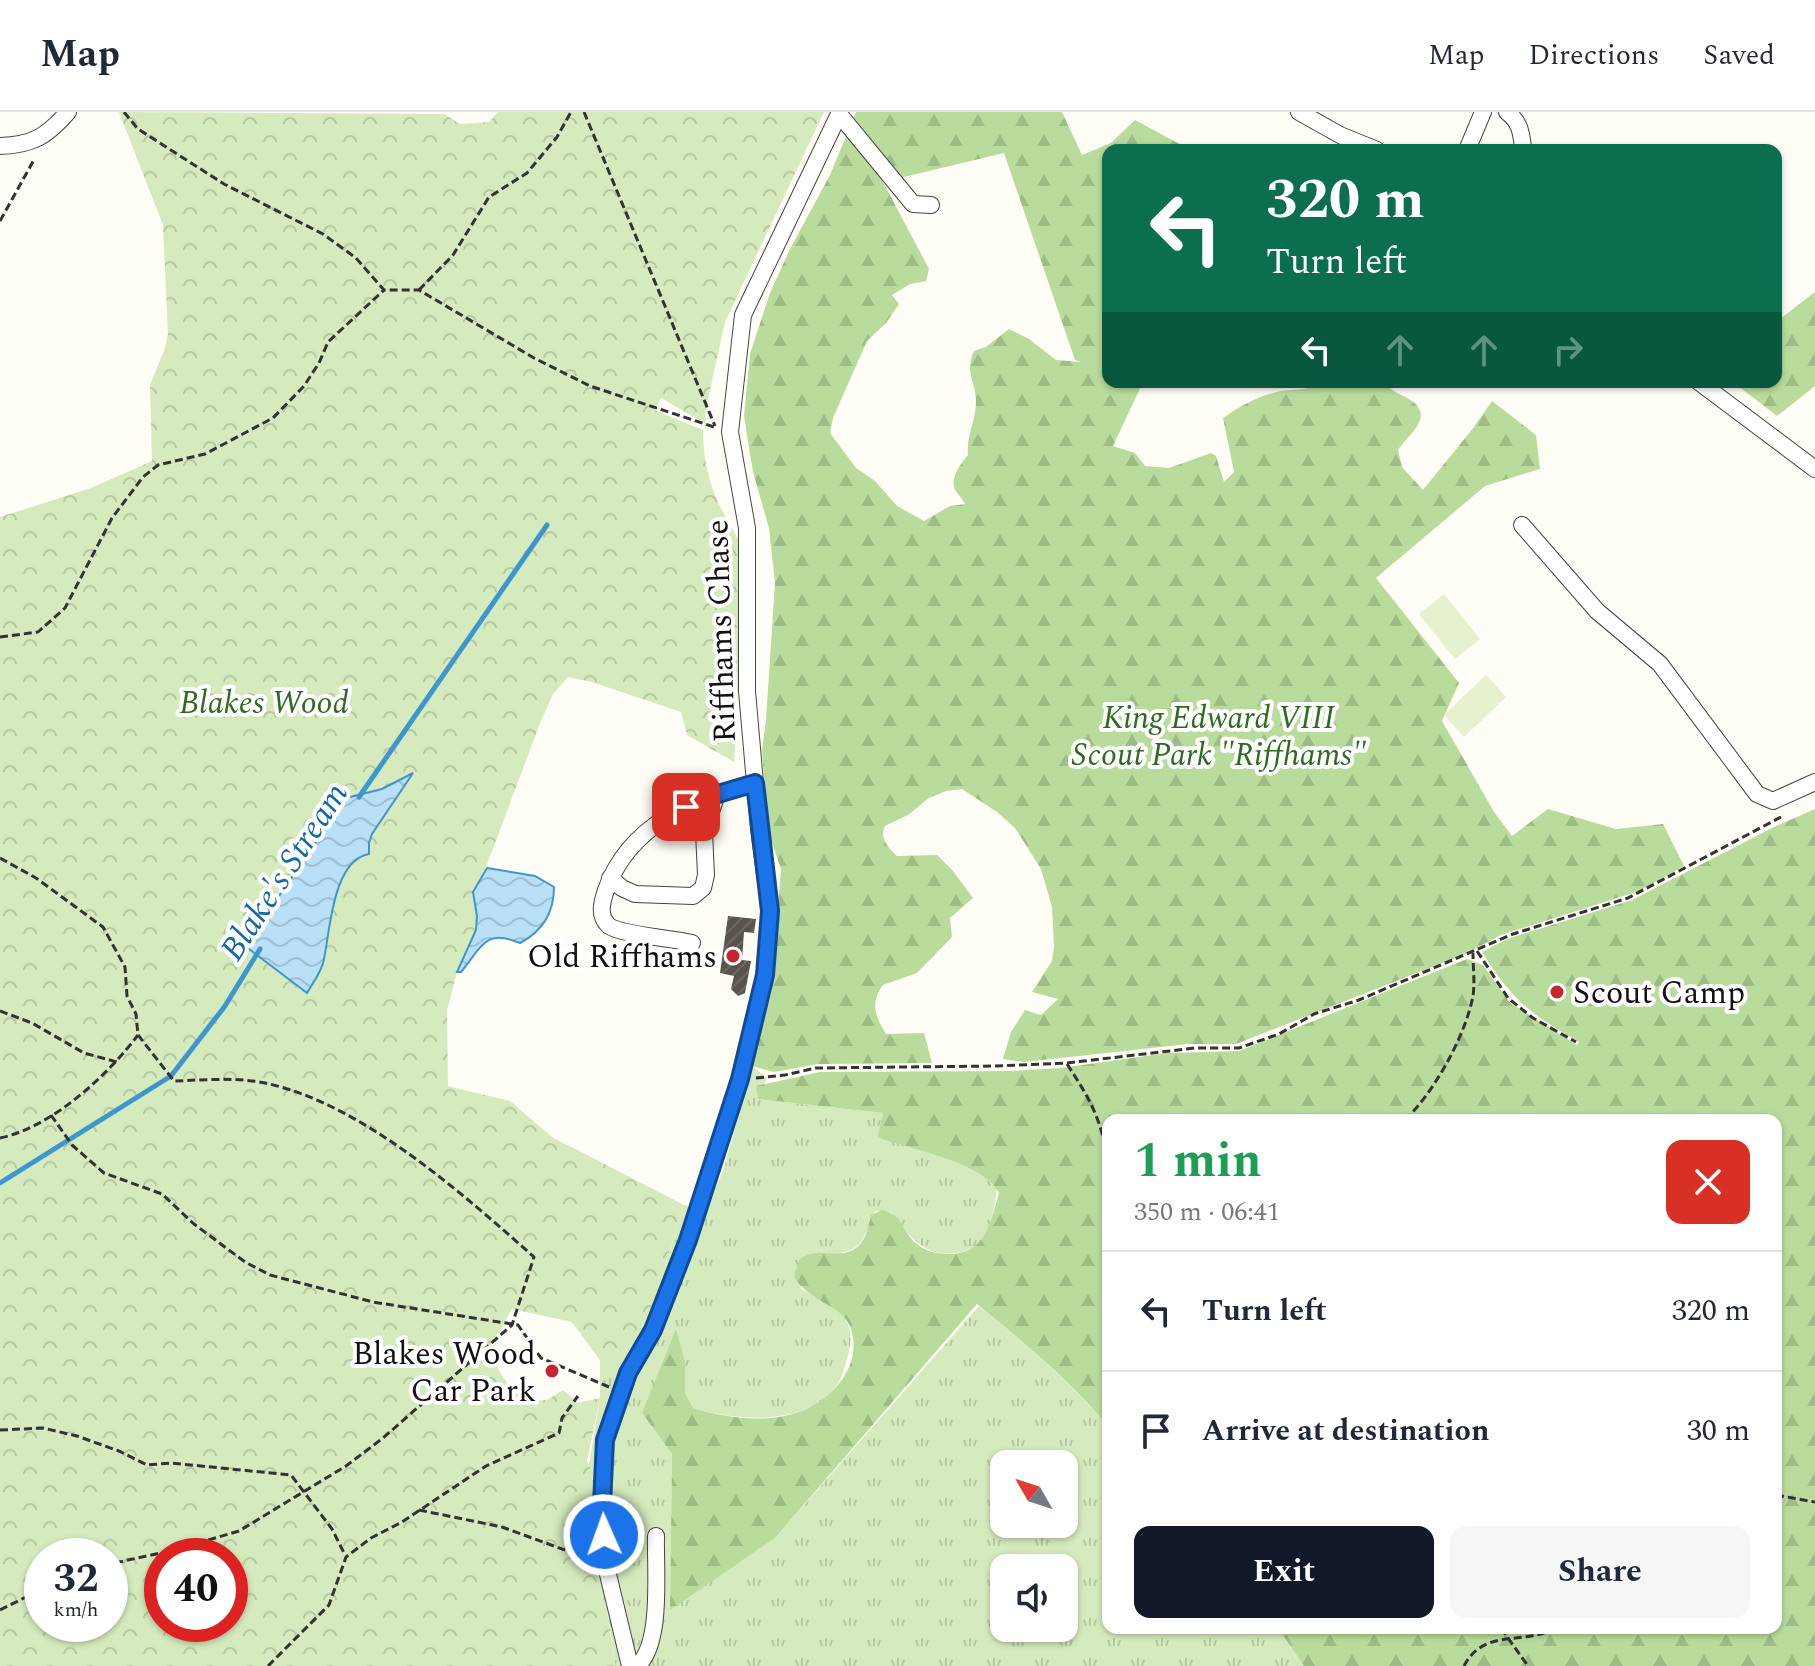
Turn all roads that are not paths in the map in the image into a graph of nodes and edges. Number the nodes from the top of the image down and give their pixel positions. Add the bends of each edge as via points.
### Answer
1 (68, 112) edge
2 (1299, 112) edge
3 (1483, 112) edge
4 (1507, 112) edge
5 (840, 113) edge
6 (1362, 144) edge
7 (1470, 144) edge
8 (1523, 144) edge
9 (0, 146) edge
10 (931, 205) dead end
11 (1707, 388) edge
12 (1815, 469) edge
13 (1522, 525) dead end
14 (1815, 782) edge
15 (755, 783) junction
16 (717, 794) junction
17 (610, 878) junction
18 (692, 943) dead end
19 (656, 1536) dead end
20 (630, 1666) edge
21 (637, 1666) edge

1 - 9 street via 49,133 17,146
2 - 6 street
3 - 7 street
4 - 8 street via 1516,119
5 - 10 street via 913,204
5 - 15 street, Riffhams Chase via 743,315 730,432 747,528 747,691
11 - 12 street
13 - 14 street via 1597,611 1660,664 1757,794 1773,801
15 - 16 street
15 - 20 street, Riffhams Chase via 770,911 765,975 740,1079 670,1289 628,1373 605,1440 606,1566
16 - 17 street via 645,833 619,858
16 - 17 street via 704,832 703,888 693,896 635,894
17 - 18 street via 602,901 608,926
19 - 21 street via 654,1622 649,1650

